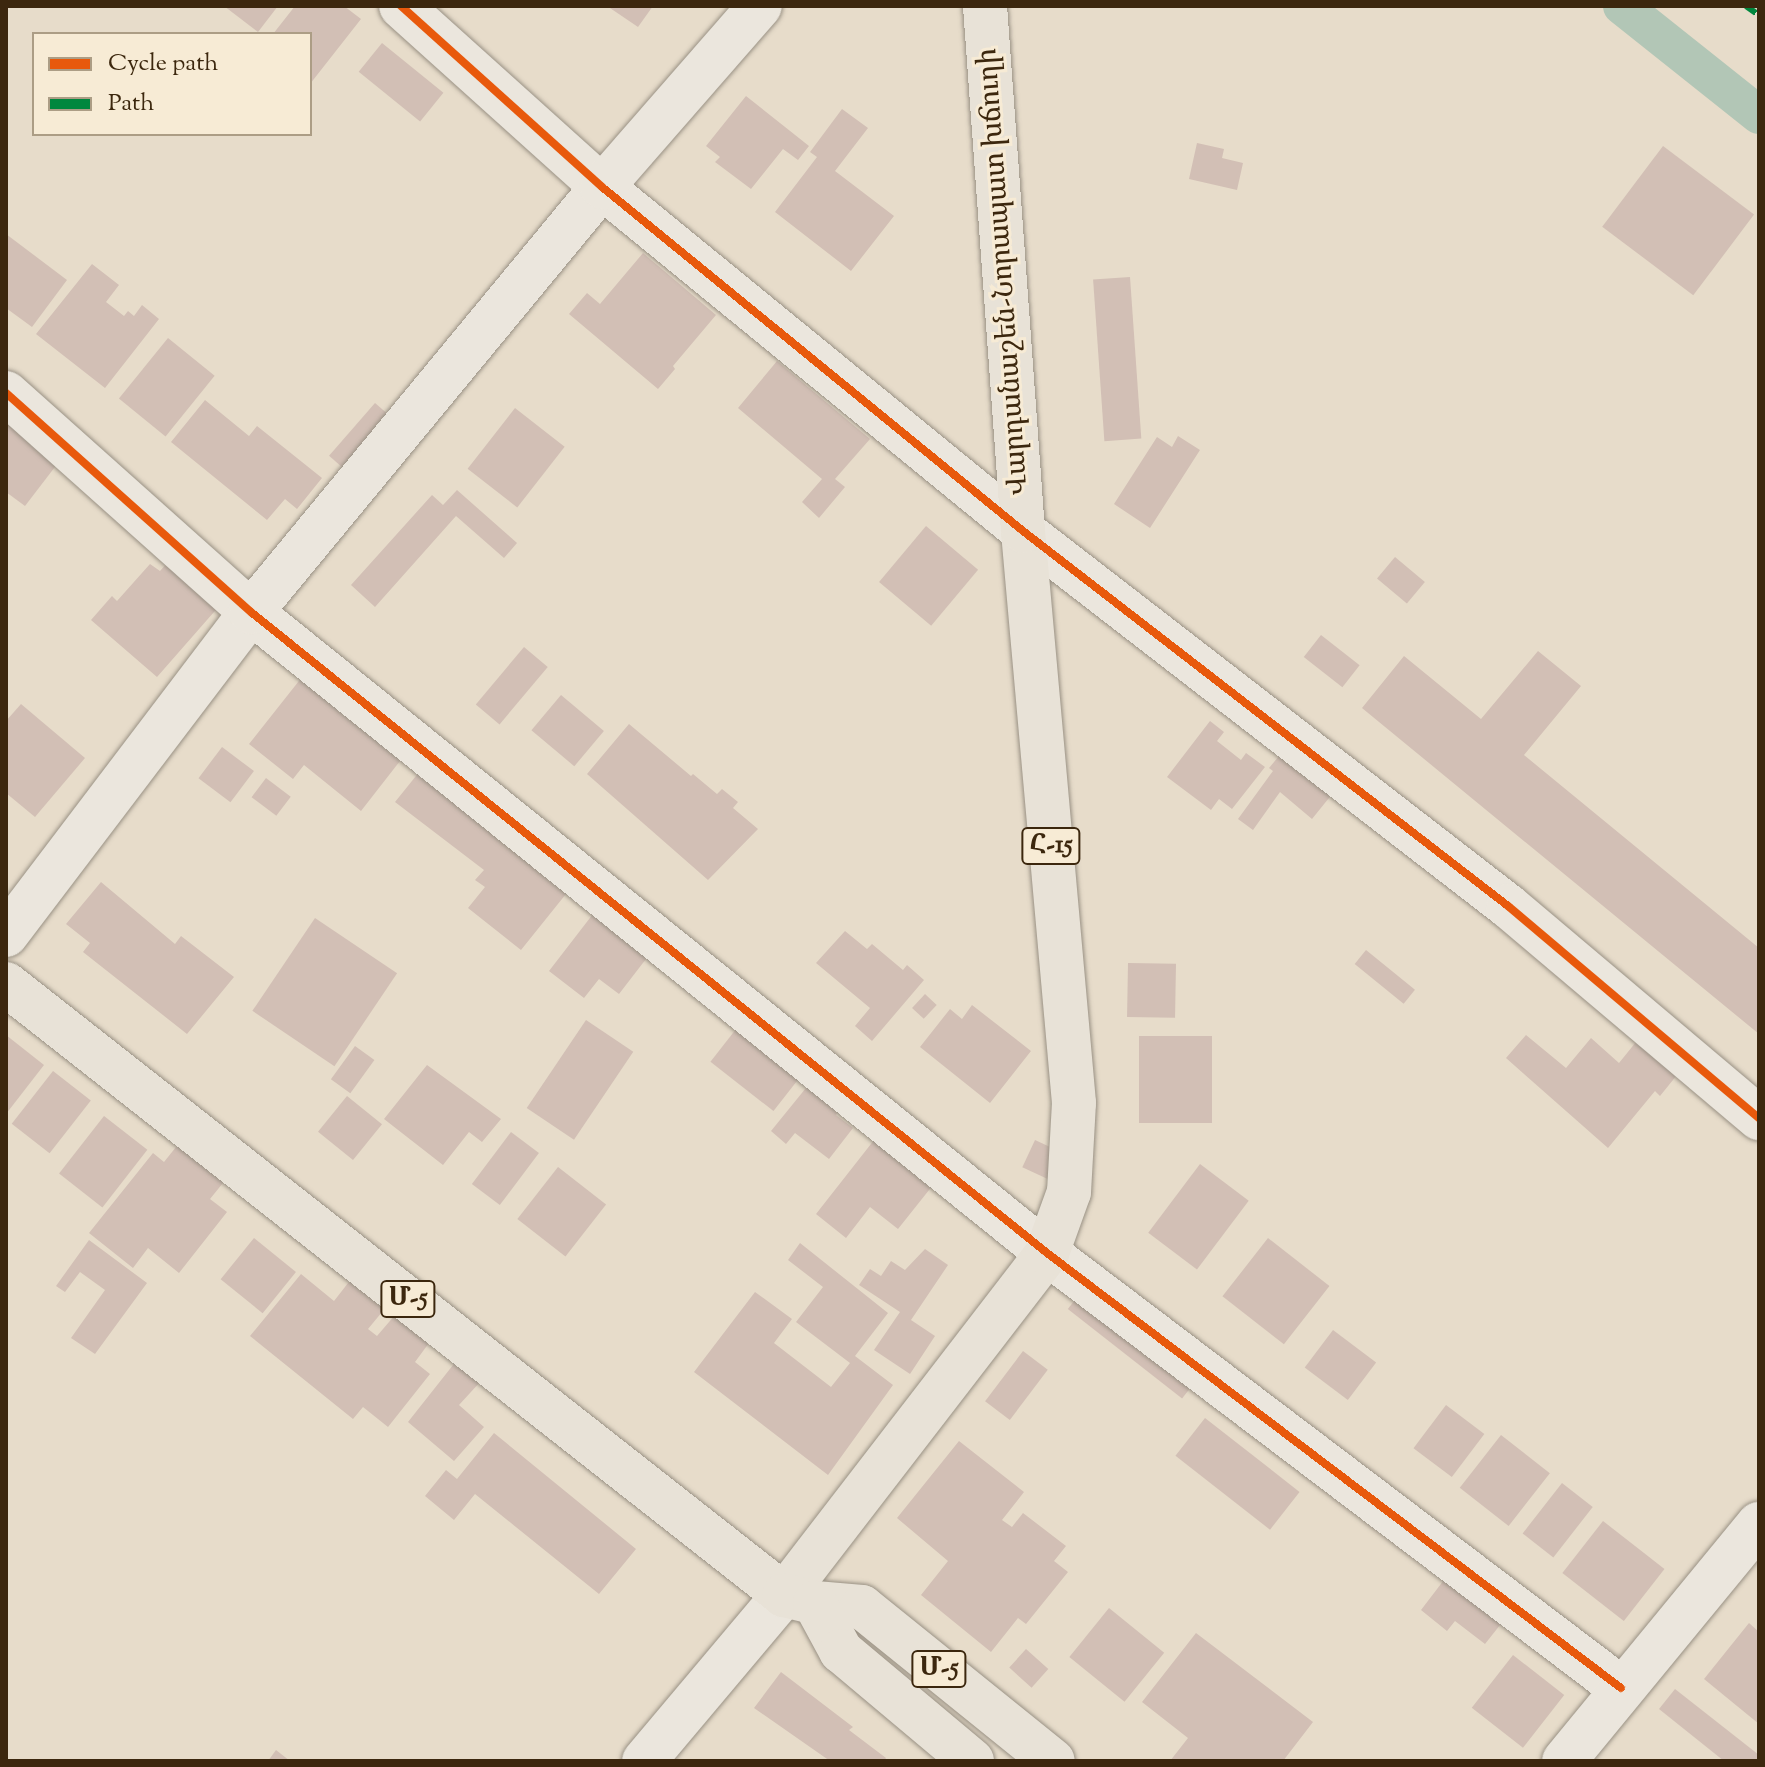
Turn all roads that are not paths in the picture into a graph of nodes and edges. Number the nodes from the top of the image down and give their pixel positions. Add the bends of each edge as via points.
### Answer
1 (401, 6) edge
2 (760, 6) edge
3 (985, 6) edge
4 (602, 187) junction
5 (6, 393) edge
6 (1023, 531) junction
7 (251, 612) junction
8 (6, 935) edge
9 (6, 984) edge
10 (1759, 1118) edge
11 (1047, 1253) junction
12 (1759, 1524) edge
13 (800, 1599) junction
14 (1621, 1688) junction
15 (644, 1761) edge
16 (972, 1761) edge
17 (1053, 1761) edge
18 (1564, 1761) edge

1 - 4 street
2 - 4 street
3 - 6 main road, Վարդանաշեն-Նորապատ խճուղի / Հ-15
4 - 6 street
4 - 7 street
5 - 7 street
6 - 10 street via 1508,906
6 - 11 main road, Վարդանաշեն-Նորապատ խճուղի / Հ-15 via 1074,1103 1069,1192
7 - 8 street
7 - 11 street
9 - 13 main road, Մ-5
11 - 13 main road, Վարդանաշեն-Նորապատ խճուղի / Հ-15
11 - 14 street
12 - 14 street
13 - 15 street
13 - 16 main road, Մ-5 via 841,1651
13 - 17 main road, Մ-5 via 862,1607
14 - 18 street

